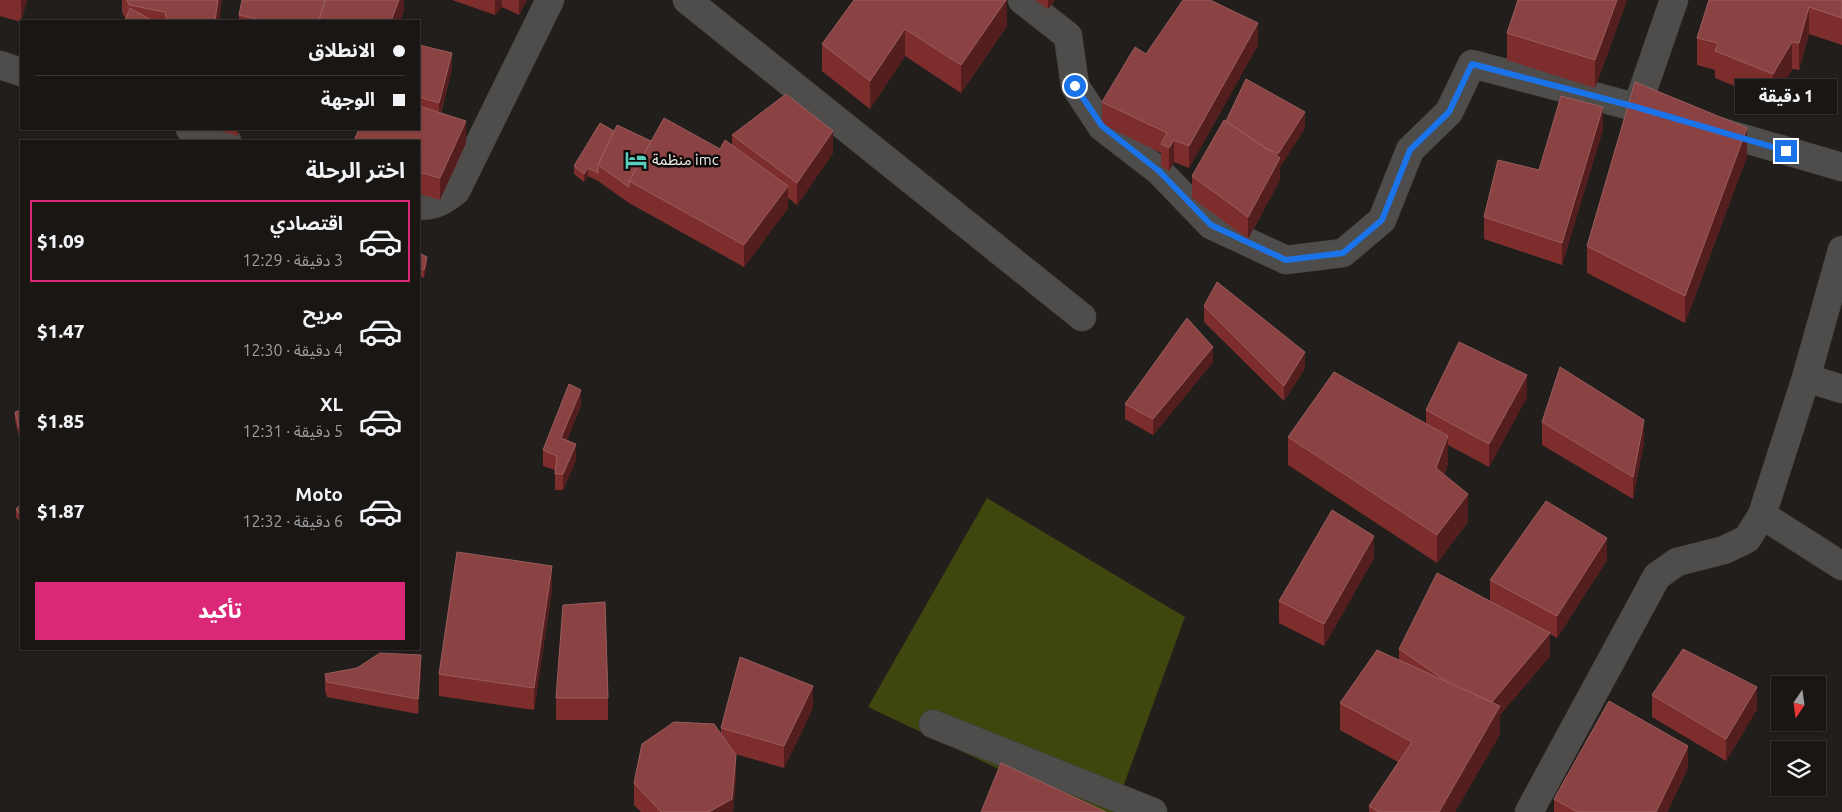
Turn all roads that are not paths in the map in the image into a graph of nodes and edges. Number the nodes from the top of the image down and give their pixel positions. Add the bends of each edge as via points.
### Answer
1 (550, 0) edge
2 (687, 0) edge
3 (1022, 0) edge
4 (1674, 0) edge
5 (0, 65) edge
6 (20, 72) edge
7 (1636, 107) junction
8 (193, 130) edge
9 (224, 140) edge
10 (1842, 167) edge
11 (420, 205) edge
12 (1842, 250) edge
13 (1082, 317) dead end
14 (1806, 378) junction
15 (1842, 389) edge
16 (1762, 515) junction
17 (1842, 566) edge
18 (933, 724) dead end
19 (1153, 812) edge
20 (1529, 812) edge

1 - 11 street via 456,191 442,202
2 - 13 street
3 - 7 street via 1068,36 1075,86 1102,126 1159,171 1211,225 1286,260 1343,253 1382,220 1410,150 1449,112 1472,64
4 - 7 street
5 - 6 street
7 - 10 street
8 - 9 street
12 - 14 street
14 - 15 street
14 - 16 street
16 - 17 street
16 - 20 street via 1747,539 1724,550 1677,562 1657,576
18 - 19 street

